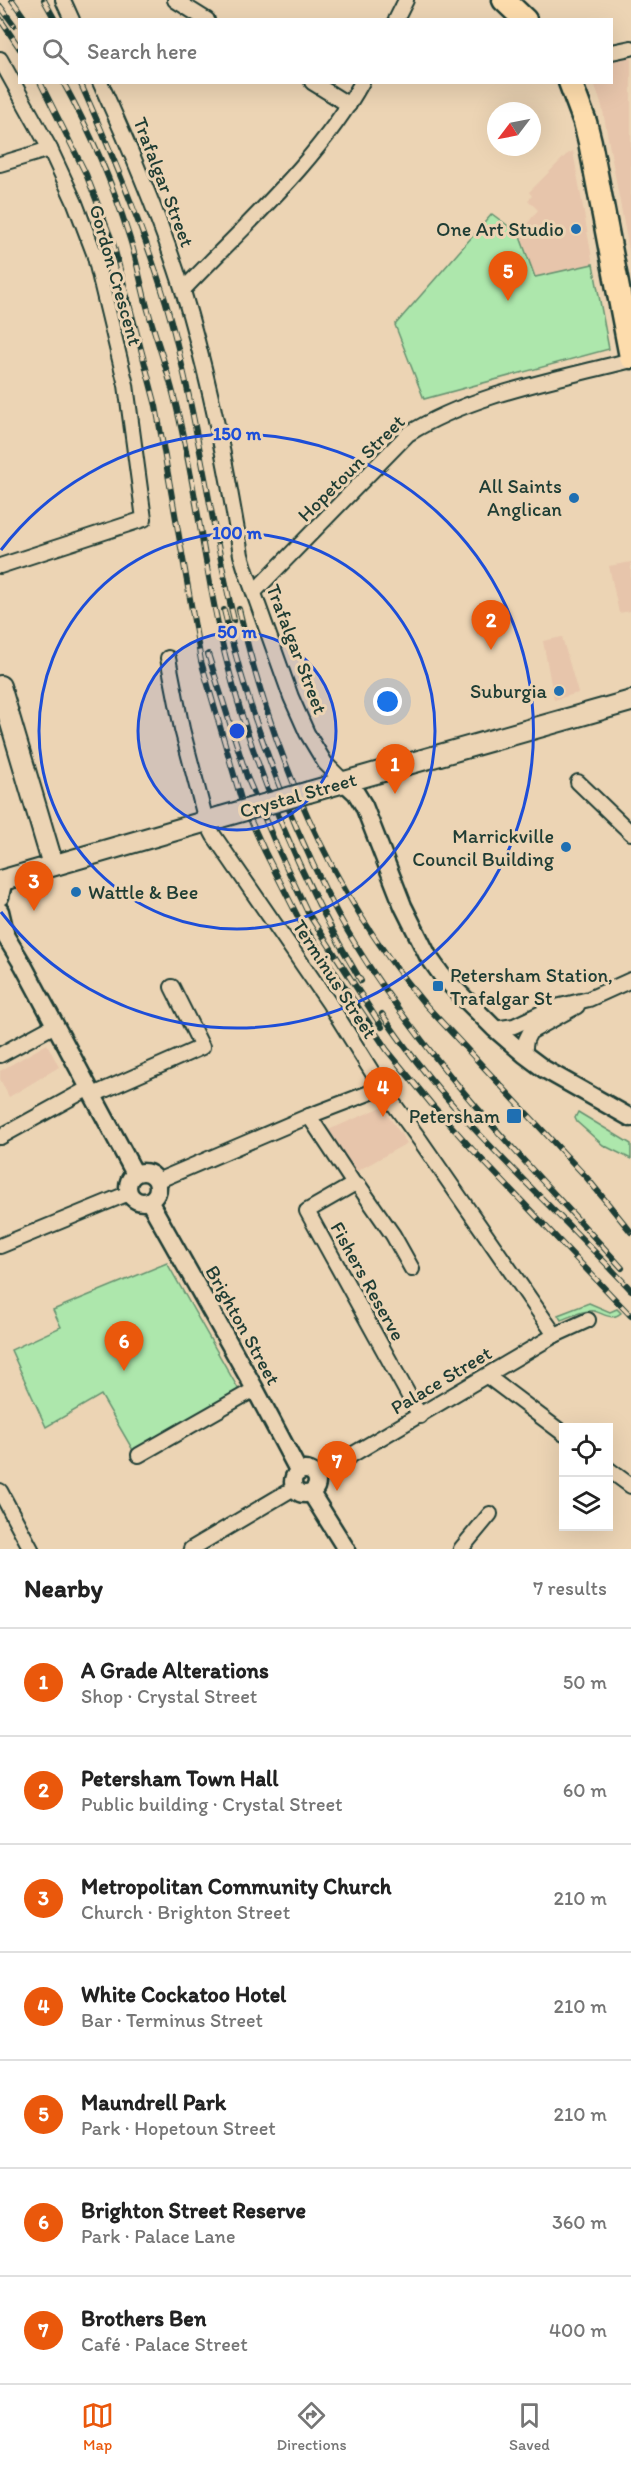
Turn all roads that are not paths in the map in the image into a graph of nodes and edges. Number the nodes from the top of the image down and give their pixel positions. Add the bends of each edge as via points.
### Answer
1 (63, 0) edge
2 (175, 0) edge
3 (406, 0) edge
4 (504, 0) edge
5 (71, 18) edge
6 (204, 18) edge
7 (397, 18) edge
8 (523, 18) edge
9 (631, 48) edge
10 (613, 52) edge
11 (0, 59) edge
12 (101, 84) edge
13 (315, 84) edge
14 (361, 84) edge
15 (571, 84) edge
16 (349, 105) junction
17 (50, 149) junction
18 (0, 165) edge
19 (183, 290) junction
20 (631, 359) edge
21 (0, 566) edge
22 (254, 592) junction
23 (168, 657) dead end
24 (0, 686) edge
25 (631, 701) edge
26 (344, 782) junction
27 (578, 782) dead end
28 (214, 819) junction
29 (631, 833) edge
30 (53, 865) junction
31 (1, 886) edge
32 (0, 911) edge
33 (2, 930) edge
34 (631, 981) edge
35 (172, 987) dead end
36 (589, 999) junction
37 (55, 1025) junction
38 (495, 1029) junction
39 (524, 1054) junction
40 (0, 1055) edge
41 (382, 1088) junction
42 (91, 1091) junction
43 (309, 1116) junction
44 (631, 1118) edge
45 (0, 1137) edge
46 (135, 1174) junction
47 (156, 1181) junction
48 (354, 1184) junction
49 (129, 1193) junction
50 (148, 1201) junction
51 (0, 1246) edge
52 (412, 1269) dead end
53 (588, 1320) dead end
54 (555, 1335) junction
55 (488, 1376) junction
56 (255, 1389) junction
57 (420, 1416) junction
58 (559, 1430) edge
59 (138, 1455) dead end
60 (299, 1472) junction
61 (613, 1472) edge
62 (316, 1476) junction
63 (631, 1486) edge
64 (294, 1488) junction
65 (0, 1491) edge
66 (311, 1493) junction
67 (5, 1511) edge
68 (490, 1514) dead end
69 (31, 1549) edge
70 (190, 1549) edge
71 (346, 1549) edge
72 (461, 1549) edge

1 - 5 street
2 - 6 street
3 - 7 street
4 - 8 highway
9 - 10 street
11 - 17 street, Gordon Crescent
12 - 19 street, Trafalgar Street via 136,163
13 - 16 street
14 - 16 street
15 - 20 highway via 590,142
16 - 19 street via 301,166
17 - 18 street
17 - 21 street, Gordon Crescent via 75,203 96,264 126,385 144,519
19 - 22 street, Trafalgar Street via 214,414 241,555
20 - 22 street, Hopetoun Street via 487,398 408,434
22 - 26 street, Trafalgar Street via 310,741
23 - 28 street, Terminus Street via 182,729
24 - 30 main road
25 - 26 main road, Crystal Street
26 - 28 main road, Crystal Street, bridge
26 - 38 street, Trafalgar Street via 364,806 395,889 428,956 443,977
27 - 29 street
28 - 30 main road, Crystal Street
28 - 41 street, Terminus Street via 226,855 323,993
30 - 31 main road, Crystal Street
32 - 33 street
33 - 37 street
34 - 36 street
35 - 42 street via 202,1047
36 - 38 street
36 - 39 street via 530,1032
37 - 40 street
37 - 42 street
38 - 39 street, Trafalgar Street
39 - 44 street, Trafalgar Street
41 - 43 street
41 - 54 street, Terminus Street
42 - 45 street
42 - 46 street
43 - 47 street
43 - 48 street
46 - 47 street via 147,1173
46 - 49 street via 129,1180
47 - 50 street via 156,1195
48 - 52 street via 393,1235
48 - 57 street, Fishers Reserve via 307,1211
49 - 50 street via 135,1200
49 - 51 street
50 - 56 street, Brighton Street
53 - 54 street, Palace Street
54 - 55 street, Palace Street
55 - 57 street, Palace Street
55 - 58 street
56 - 59 street
56 - 60 street, Brighton Street
57 - 62 street, Palace Street
60 - 62 street via 310,1471
60 - 64 street via 293,1481
61 - 63 street
62 - 66 street via 316,1488
64 - 66 street via 303,1495
64 - 70 street
65 - 67 street
66 - 71 street
67 - 69 street
68 - 72 street

